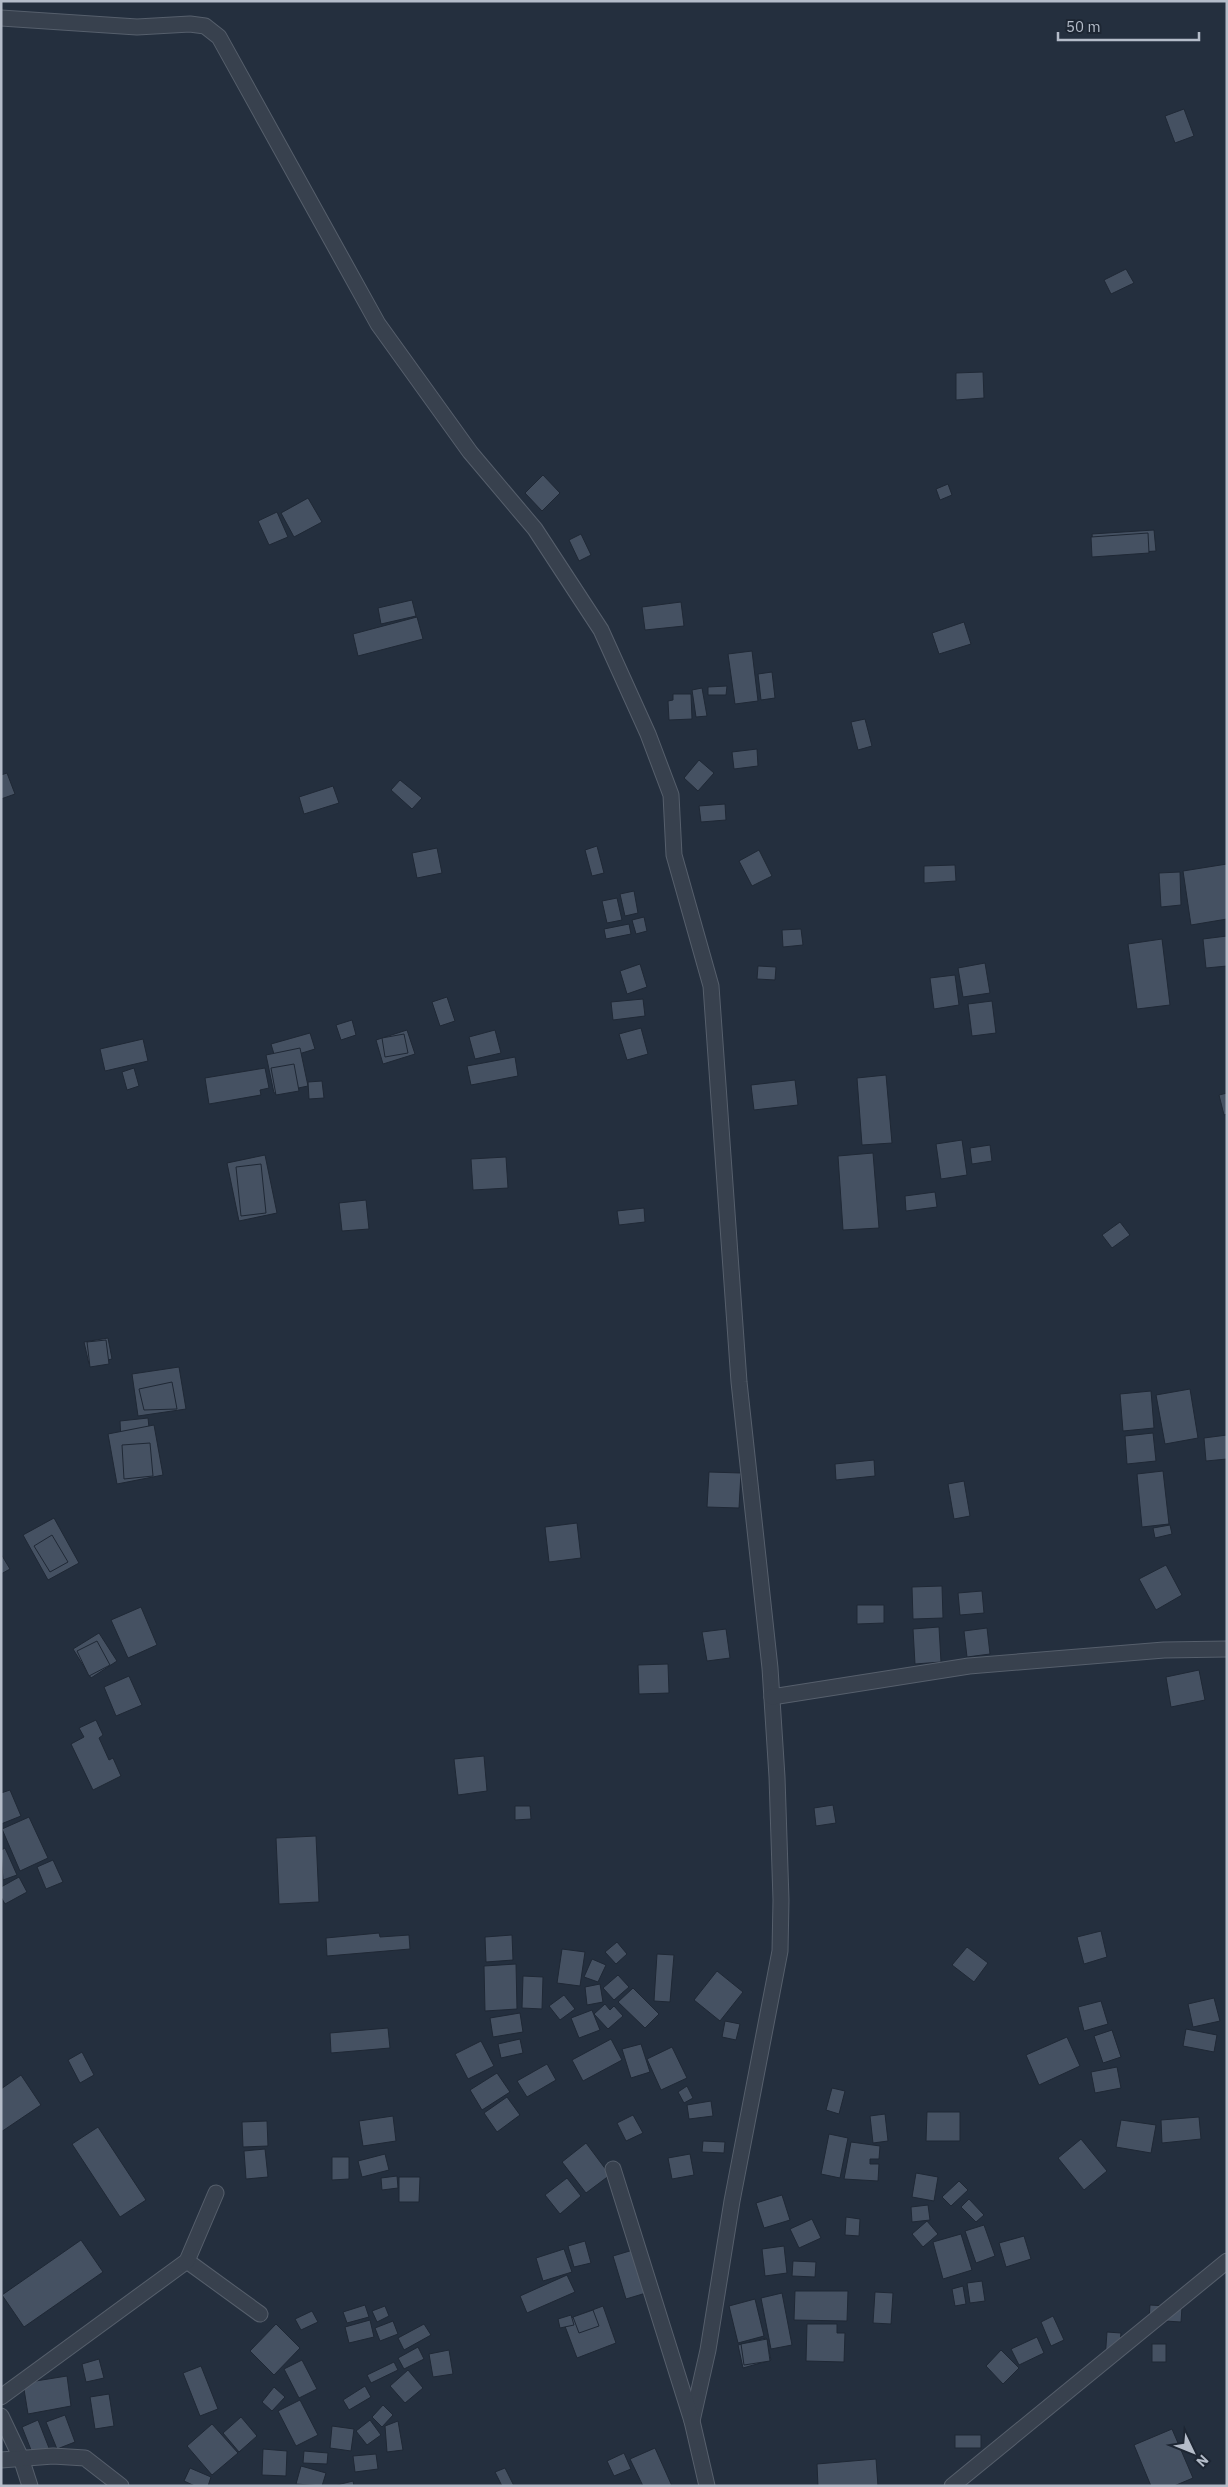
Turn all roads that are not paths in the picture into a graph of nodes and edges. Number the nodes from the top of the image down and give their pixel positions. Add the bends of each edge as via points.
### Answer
1 (1, 18) edge
2 (1227, 1649) edge
3 (772, 1697) junction
4 (613, 2169) dead end
5 (216, 2193) dead end
6 (187, 2261) junction
7 (1227, 2261) edge
8 (260, 2314) dead end
9 (1, 2397) edge
10 (1, 2416) edge
11 (692, 2421) junction
12 (21, 2458) junction
13 (1, 2460) edge
14 (30, 2486) edge
15 (121, 2486) edge
16 (707, 2486) edge
17 (952, 2486) edge

1 - 3 street via 137,27 190,24 205,26 219,37 378,324 470,452 535,530 601,630 648,734 671,795 674,854 711,986 739,1382
2 - 3 street via 1164,1650 969,1666
3 - 11 street via 781,1900 780,1951 732,2201 708,2350
4 - 11 street
5 - 6 street
6 - 8 street
6 - 9 street
7 - 17 street
10 - 12 street
11 - 16 street
12 - 13 street
12 - 14 street
12 - 15 street via 86,2458

